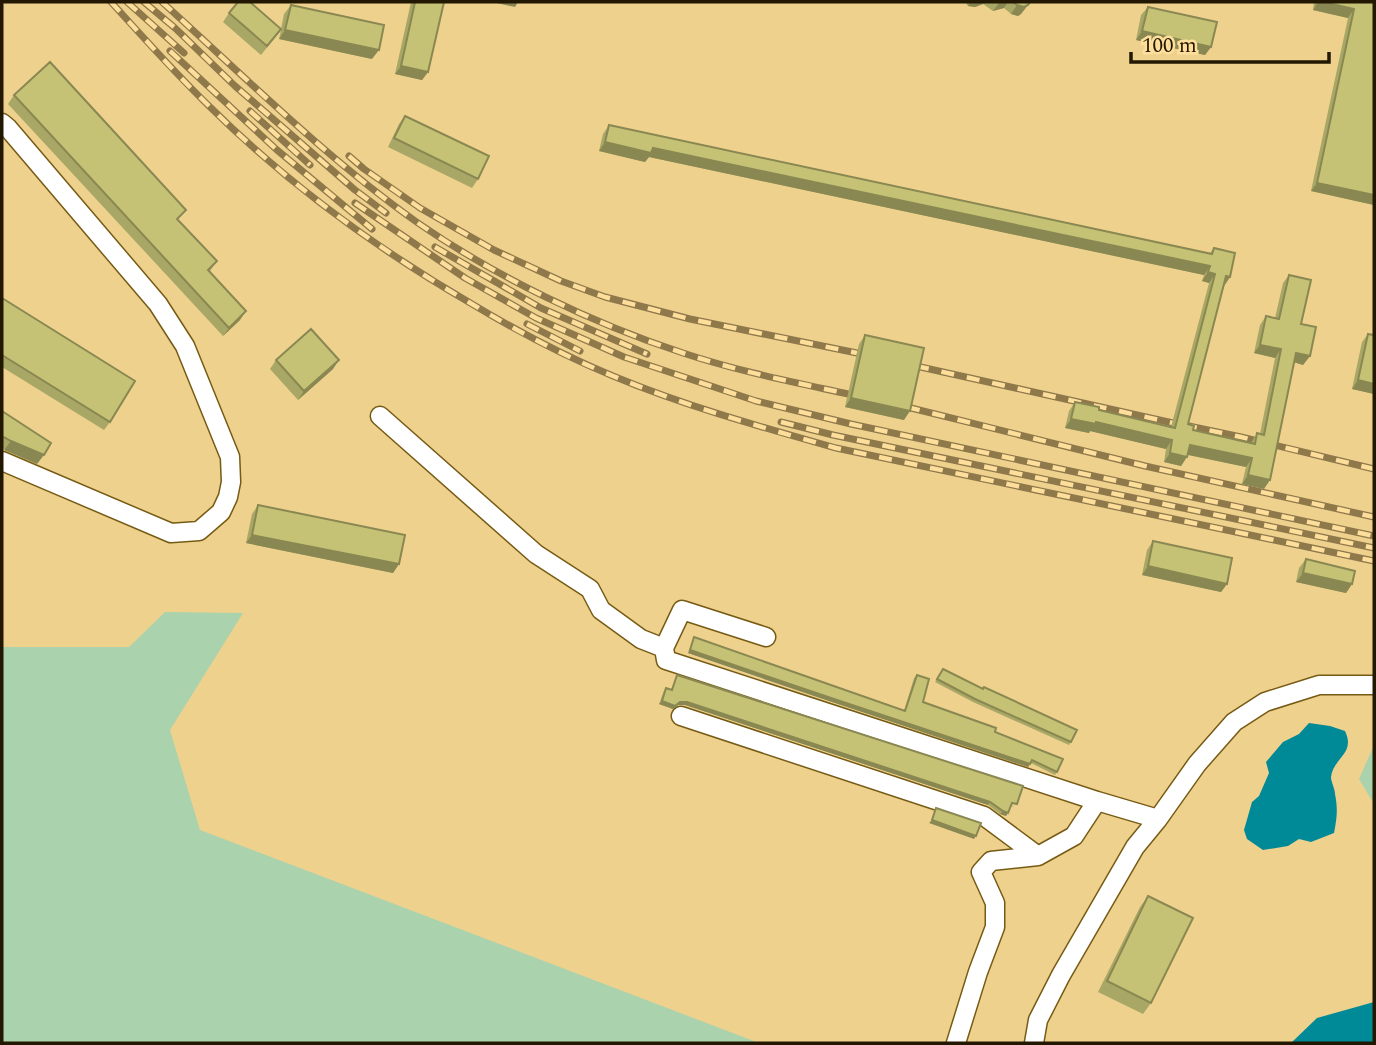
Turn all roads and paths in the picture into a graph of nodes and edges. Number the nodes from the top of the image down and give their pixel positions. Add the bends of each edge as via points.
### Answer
1 (2, 123) edge
2 (380, 416) dead end
3 (2, 461) edge
4 (766, 637) dead end
5 (664, 648) junction
6 (1374, 685) edge
7 (681, 716) dead end
8 (1097, 801) junction
9 (1158, 819) junction
10 (1038, 856) junction
11 (956, 1043) edge
12 (1034, 1043) edge

1 - 3 street via 158,304 185,346 230,457 231,482 221,512 199,531 171,533
2 - 5 street via 536,554 590,589 601,610 641,639
4 - 5 street via 682,610
5 - 8 street via 666,660
6 - 9 street via 1319,685 1265,702 1234,722
7 - 10 street via 984,816
8 - 9 street
8 - 10 street via 1074,836
9 - 12 street via 1135,847 1061,975 1038,1020
10 - 11 street via 991,861 981,872 995,903 995,927

